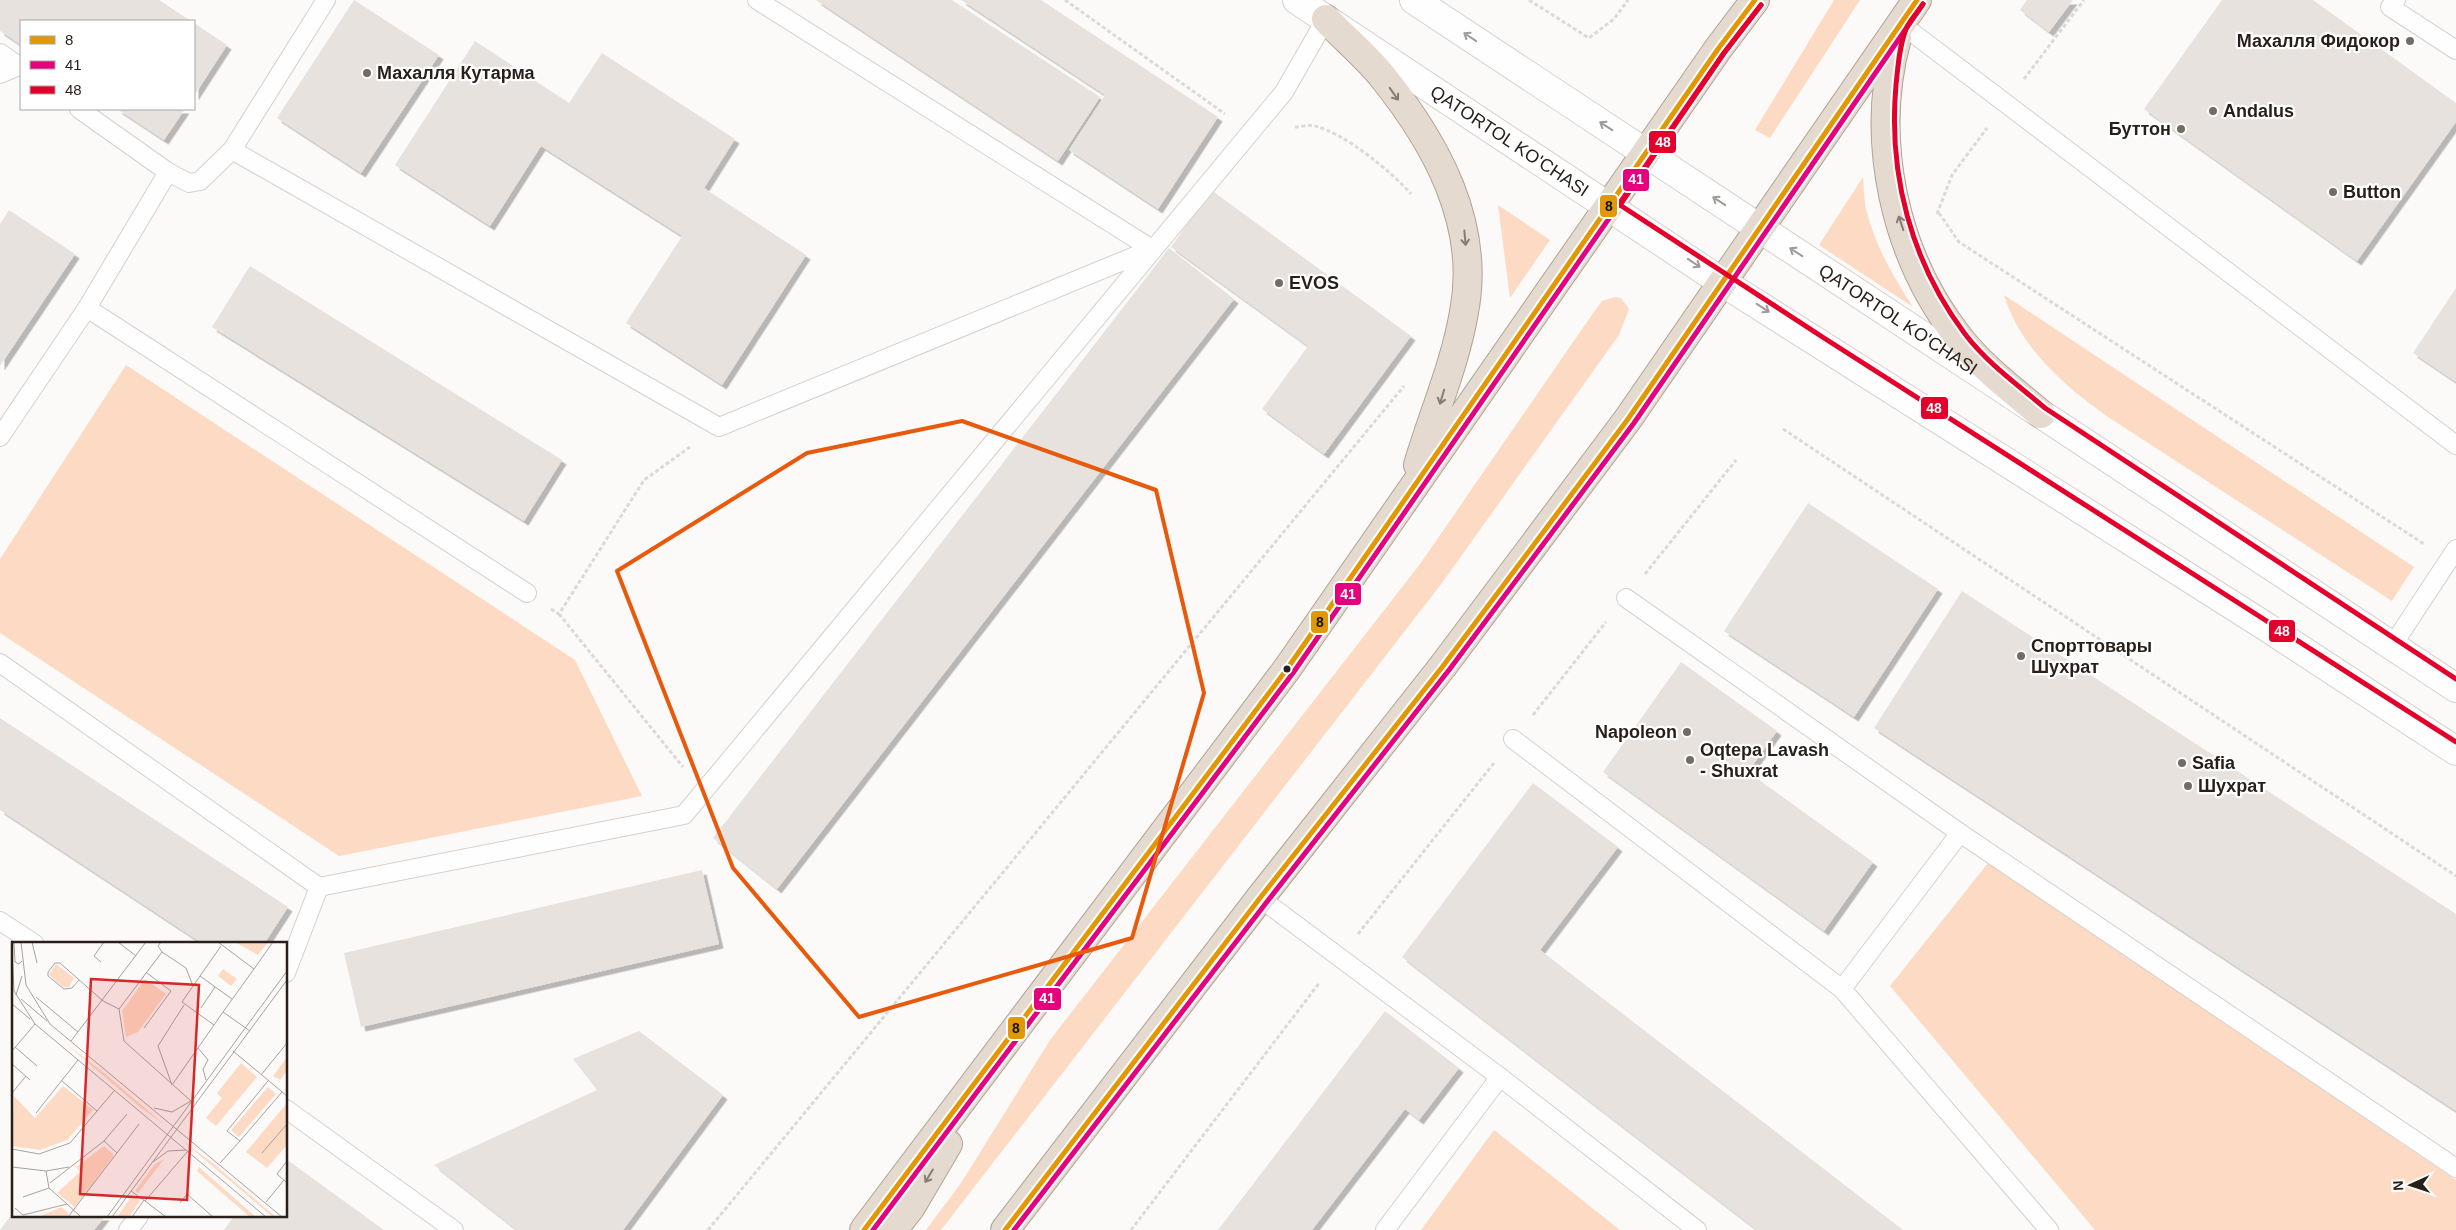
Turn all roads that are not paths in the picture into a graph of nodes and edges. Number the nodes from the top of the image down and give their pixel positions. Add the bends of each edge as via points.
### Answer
1 (326, 0) edge
2 (757, 0) edge
3 (1296, 0) edge
4 (1414, 0) edge
5 (1756, 0) edge
6 (1917, 0) edge
7 (2396, 0) edge
8 (1326, 19) junction
9 (1900, 24) junction
10 (2456, 50) edge
11 (0, 53) edge
12 (20, 67) edge
13 (0, 74) edge
14 (80, 110) edge
15 (232, 150) junction
16 (1646, 153) junction
17 (168, 172) junction
18 (1609, 207) junction
19 (1760, 228) junction
20 (1152, 249) junction
21 (1722, 282) junction
22 (87, 308) junction
23 (2041, 414) junction
24 (0, 437) edge
25 (2456, 445) edge
26 (1411, 490) junction
27 (2453, 555) edge
28 (527, 593) road end
29 (1626, 598) road end
30 (2392, 646) junction
31 (0, 663) edge
32 (2456, 688) edge
33 (1513, 740) road end
34 (2456, 750) edge
35 (1960, 834) junction
36 (318, 887) junction
37 (1260, 898) junction
38 (0, 921) edge
39 (32, 942) edge
40 (288, 968) edge
41 (1842, 989) junction
42 (1016, 1028) junction
43 (1500, 1077) junction
44 (288, 1110) edge
45 (2456, 1168) edge
46 (137, 1218) edge
47 (128, 1230) edge
48 (454, 1230) edge
49 (864, 1230) edge
50 (893, 1230) edge
51 (1005, 1230) edge
52 (1385, 1230) edge
53 (1697, 1230) edge
54 (2048, 1230) edge

1 - 15 lane
2 - 20 lane
3 - 8 main road, QATORTOL KO'CHASI
16 -> 4 main road, QATORTOL KO'CHASI
5 - 16 highway
6 - 9 highway
7 - 10 lane via 2390,7
8 - 18 main road, QATORTOL KO'CHASI
8 - 20 lane via 1284,92
8 -> 26 highway via 1382,76 1426,139 1456,198 1465,231 1465,311 1440,403
9 - 19 highway
23 -> 9 highway via 1997,378 1960,340 1932,297 1902,228 1885,146 1888,86
9 - 25 lane
11 - 12 lane
12 - 13 lane
14 - 17 lane
15 - 17 lane via 200,181 189,183
15 - 20 lane via 719,427
16 - 18 highway
19 -> 16 main road, QATORTOL KO'CHASI
17 - 22 lane
18 -> 21 main road, QATORTOL KO'CHASI
18 - 26 highway
19 - 21 highway
23 -> 19 main road, QATORTOL KO'CHASI
20 - 36 lane via 684,815
21 -> 34 main road, QATORTOL KO'CHASI
21 - 37 highway via 1616,435 1443,666
22 - 24 lane
22 - 28 lane
23 - 30 main road, QATORTOL KO'CHASI
26 - 42 highway via 1286,669
27 - 30 lane
29 - 35 lane
30 - 32 main road, QATORTOL KO'CHASI
31 - 36 lane
33 - 41 lane
35 - 41 lane
35 - 45 lane
36 - 40 lane
37 - 43 lane
37 - 51 highway
38 - 39 lane
41 - 54 lane
42 - 49 highway
42 -> 50 highway via 911,1206
43 - 52 lane
43 - 53 lane
44 - 48 lane
46 - 47 lane

